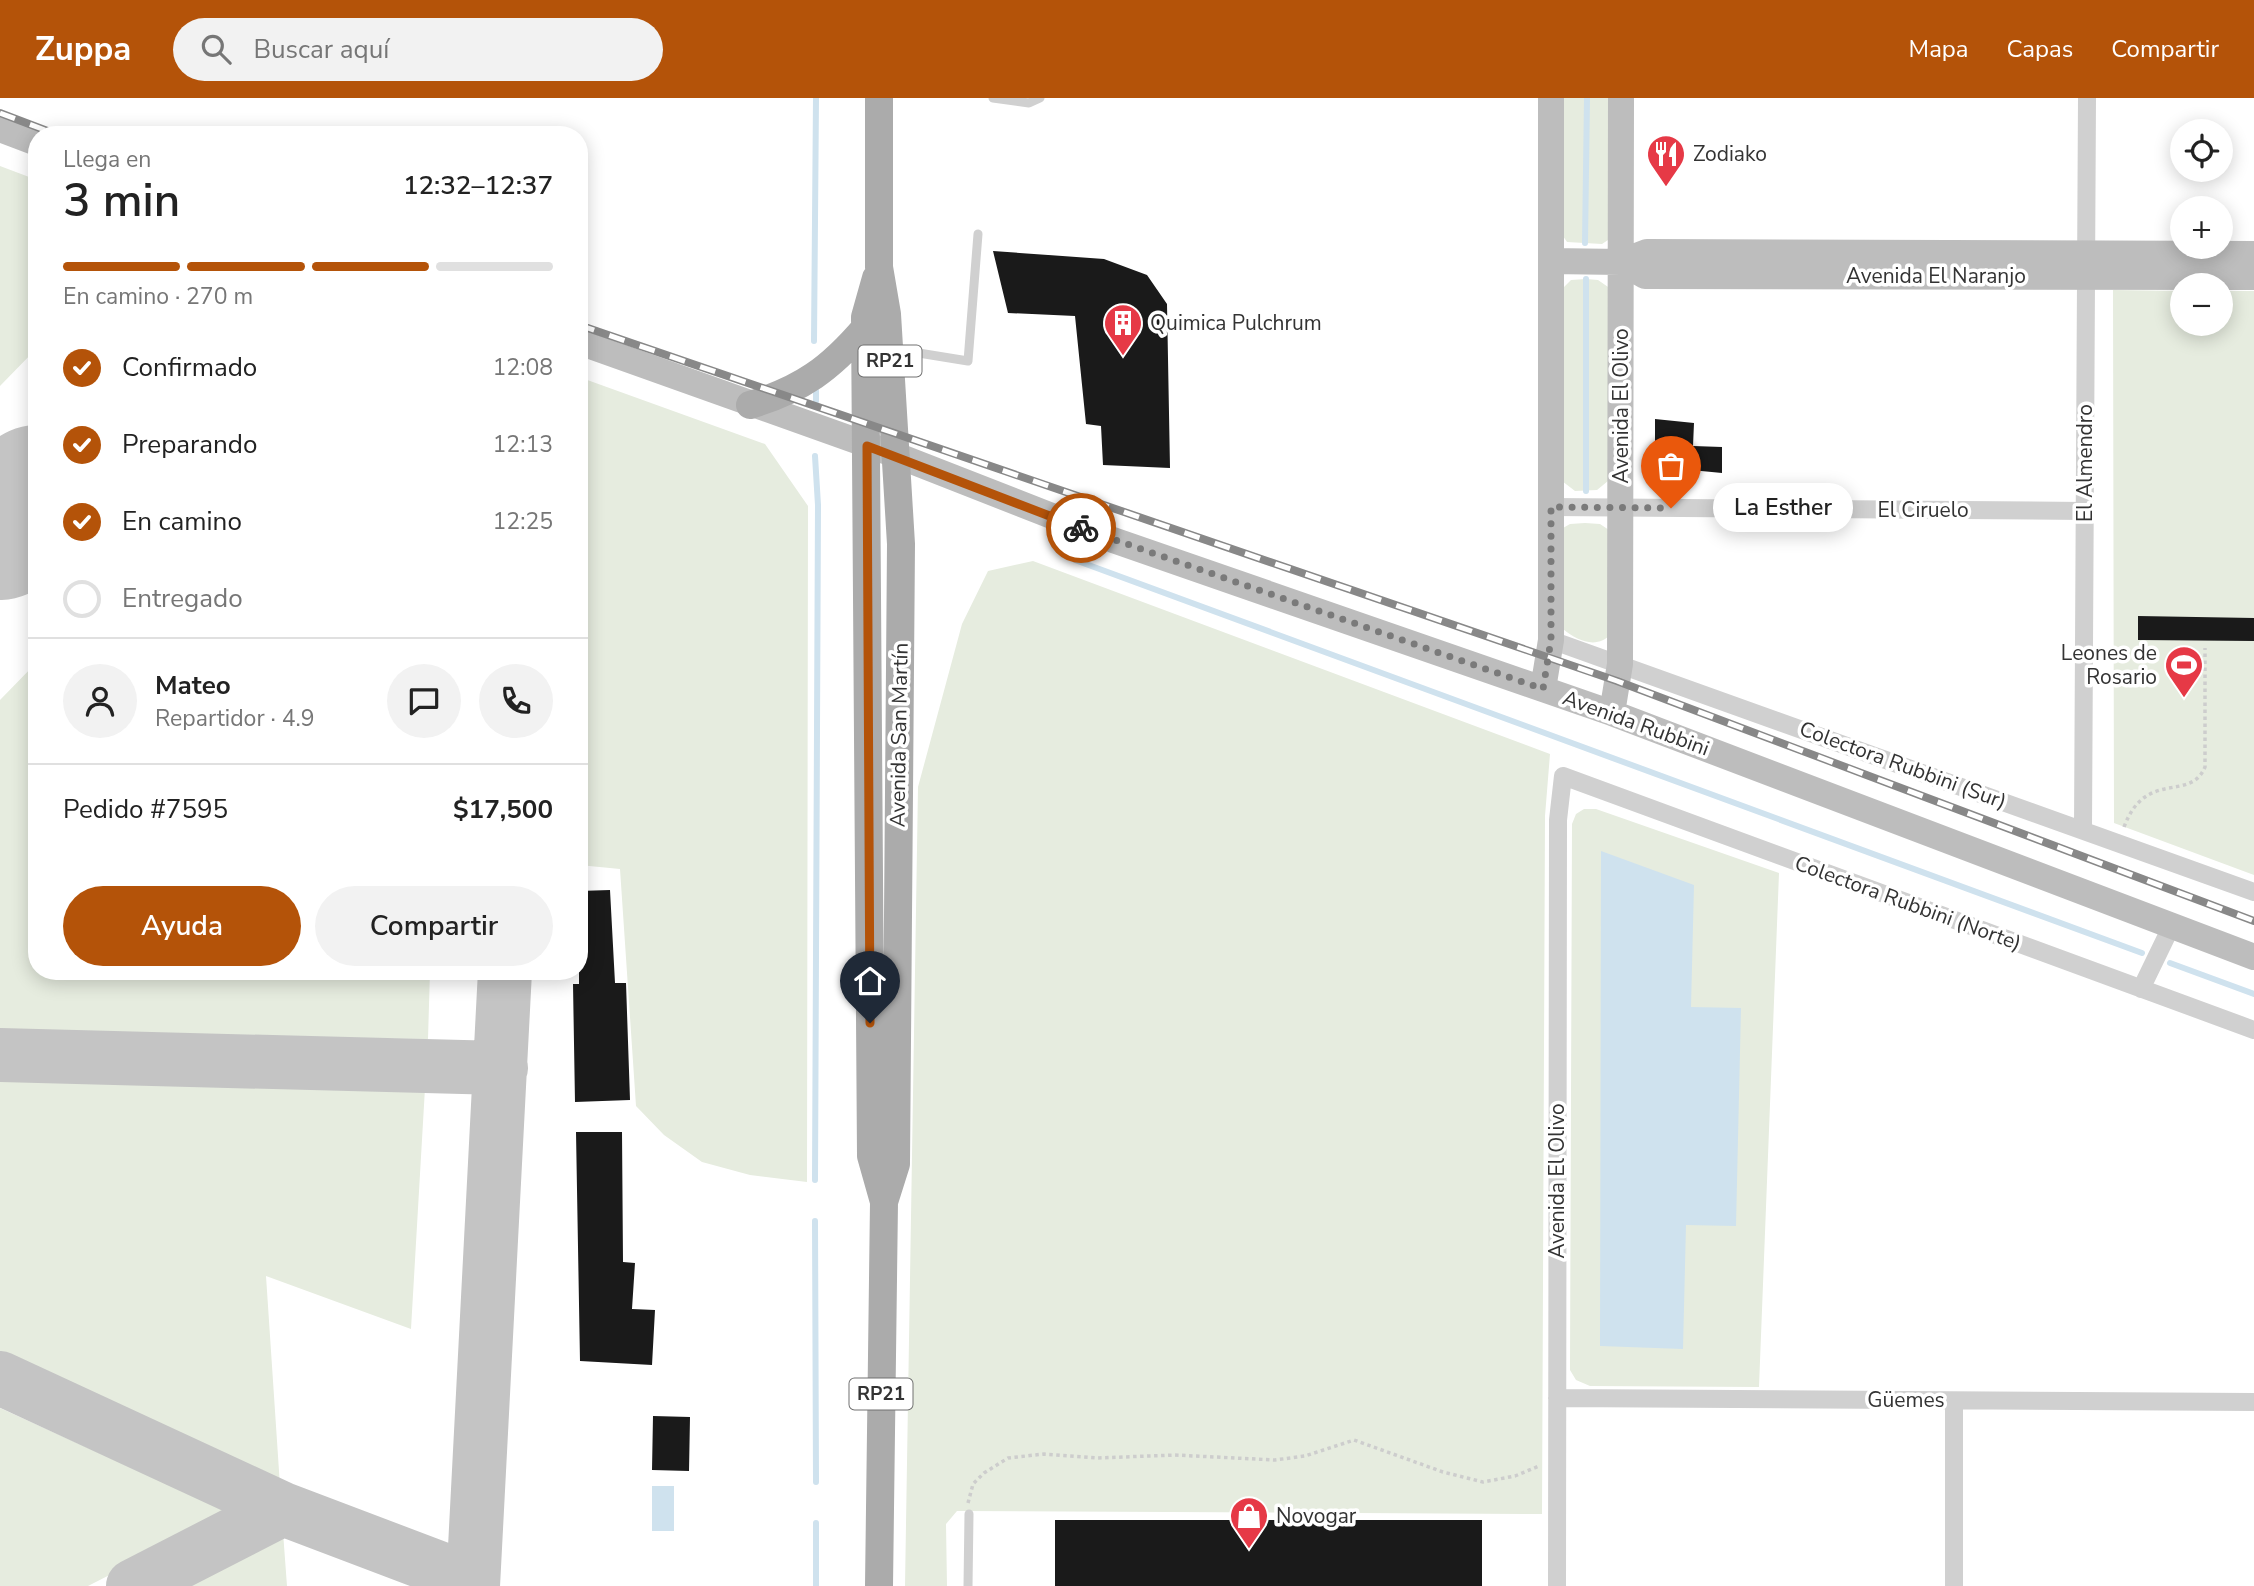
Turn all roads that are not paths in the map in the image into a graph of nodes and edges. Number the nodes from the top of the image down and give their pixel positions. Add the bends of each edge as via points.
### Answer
1 (879, 98) edge
2 (993, 98) edge
3 (1040, 98) edge
4 (1551, 98) edge
5 (1621, 98) edge
6 (2087, 98) edge
7 (0, 129) edge
8 (28, 140) edge
9 (978, 234) dead end
10 (2254, 254) edge
11 (1551, 261) junction
12 (1621, 262) junction
13 (2086, 265) junction
14 (878, 267) junction
15 (2254, 277) edge
16 (865, 328) junction
17 (588, 345) edge
18 (889, 348) junction
19 (750, 405) junction
20 (867, 446) junction
21 (895, 455) junction
22 (1551, 507) junction
23 (1620, 508) junction
24 (2085, 511) junction
25 (1551, 640) junction
26 (1620, 664) junction
27 (1543, 689) junction
28 (1612, 713) junction
29 (1563, 776) joint
30 (2083, 829) junction
31 (2254, 892) edge
32 (2172, 925) junction
33 (2254, 957) edge
34 (2141, 989) junction
35 (2254, 1030) edge
36 (884, 1202) junction
37 (1557, 1398) junction
38 (1954, 1401) junction
39 (2254, 1402) edge
40 (969, 1514) road end
41 (879, 1586) edge
42 (968, 1586) edge
43 (1557, 1586) edge
44 (1954, 1586) edge

1 - 14 main road, Avenida San Martín / RP21
2 - 3 lane via 1028,103
4 - 11 street
5 - 12 street, Avenida El Olivo
6 - 13 street, El Almendro
7 - 8 street
9 - 18 lane via 968,361
10 - 13 street, Avenida El Naranjo
11 - 12 street, Avenida El Naranjo
11 - 22 street
12 - 13 street, Avenida El Naranjo via 1647,252
12 - 23 street, Avenida El Olivo
13 - 15 street, Avenida El Naranjo
13 - 24 street, El Almendro
14 - 16 main road, Avenida San Martín / RP21
14 - 18 main road, Avenida San Martín / RP21
16 - 19 main road via 820,374 780,396
16 - 20 main road, Avenida San Martín / RP21
17 - 19 street, Avenida Rubbini
18 - 21 main road, Avenida San Martín / RP21
19 - 20 street, Avenida Rubbini
20 - 21 street, Avenida Rubbini
20 - 36 main road, Avenida San Martín / RP21 via 871,1156
21 - 27 street, Avenida Rubbini via 1113,540
21 - 36 main road, Avenida San Martín / RP21 via 901,544 896,1164
22 - 23 street, El Ciruelo
22 - 25 street
23 - 24 street, El Ciruelo
23 - 26 street, Avenida El Olivo
24 - 30 street, El Almendro
25 - 26 street, Colectora Rubbini (Sur)
25 - 27 street
26 - 28 street, Avenida El Olivo
26 - 30 street, Colectora Rubbini (Sur)
27 - 28 street, Avenida Rubbini
28 - 32 street, Avenida Rubbini
29 - 34 street, Colectora Rubbini (Norte)
29 - 37 street, Avenida El Olivo via 1558,820
30 - 31 street, Colectora Rubbini (Sur)
32 - 33 street, Avenida Rubbini
32 - 34 street
34 - 35 street, Colectora Rubbini (Norte)
36 - 41 main road, Avenida San Martín / RP21
37 - 38 street, Güemes
37 - 43 street, Avenida El Olivo
38 - 39 street, Güemes
38 - 44 street
40 - 42 lane

